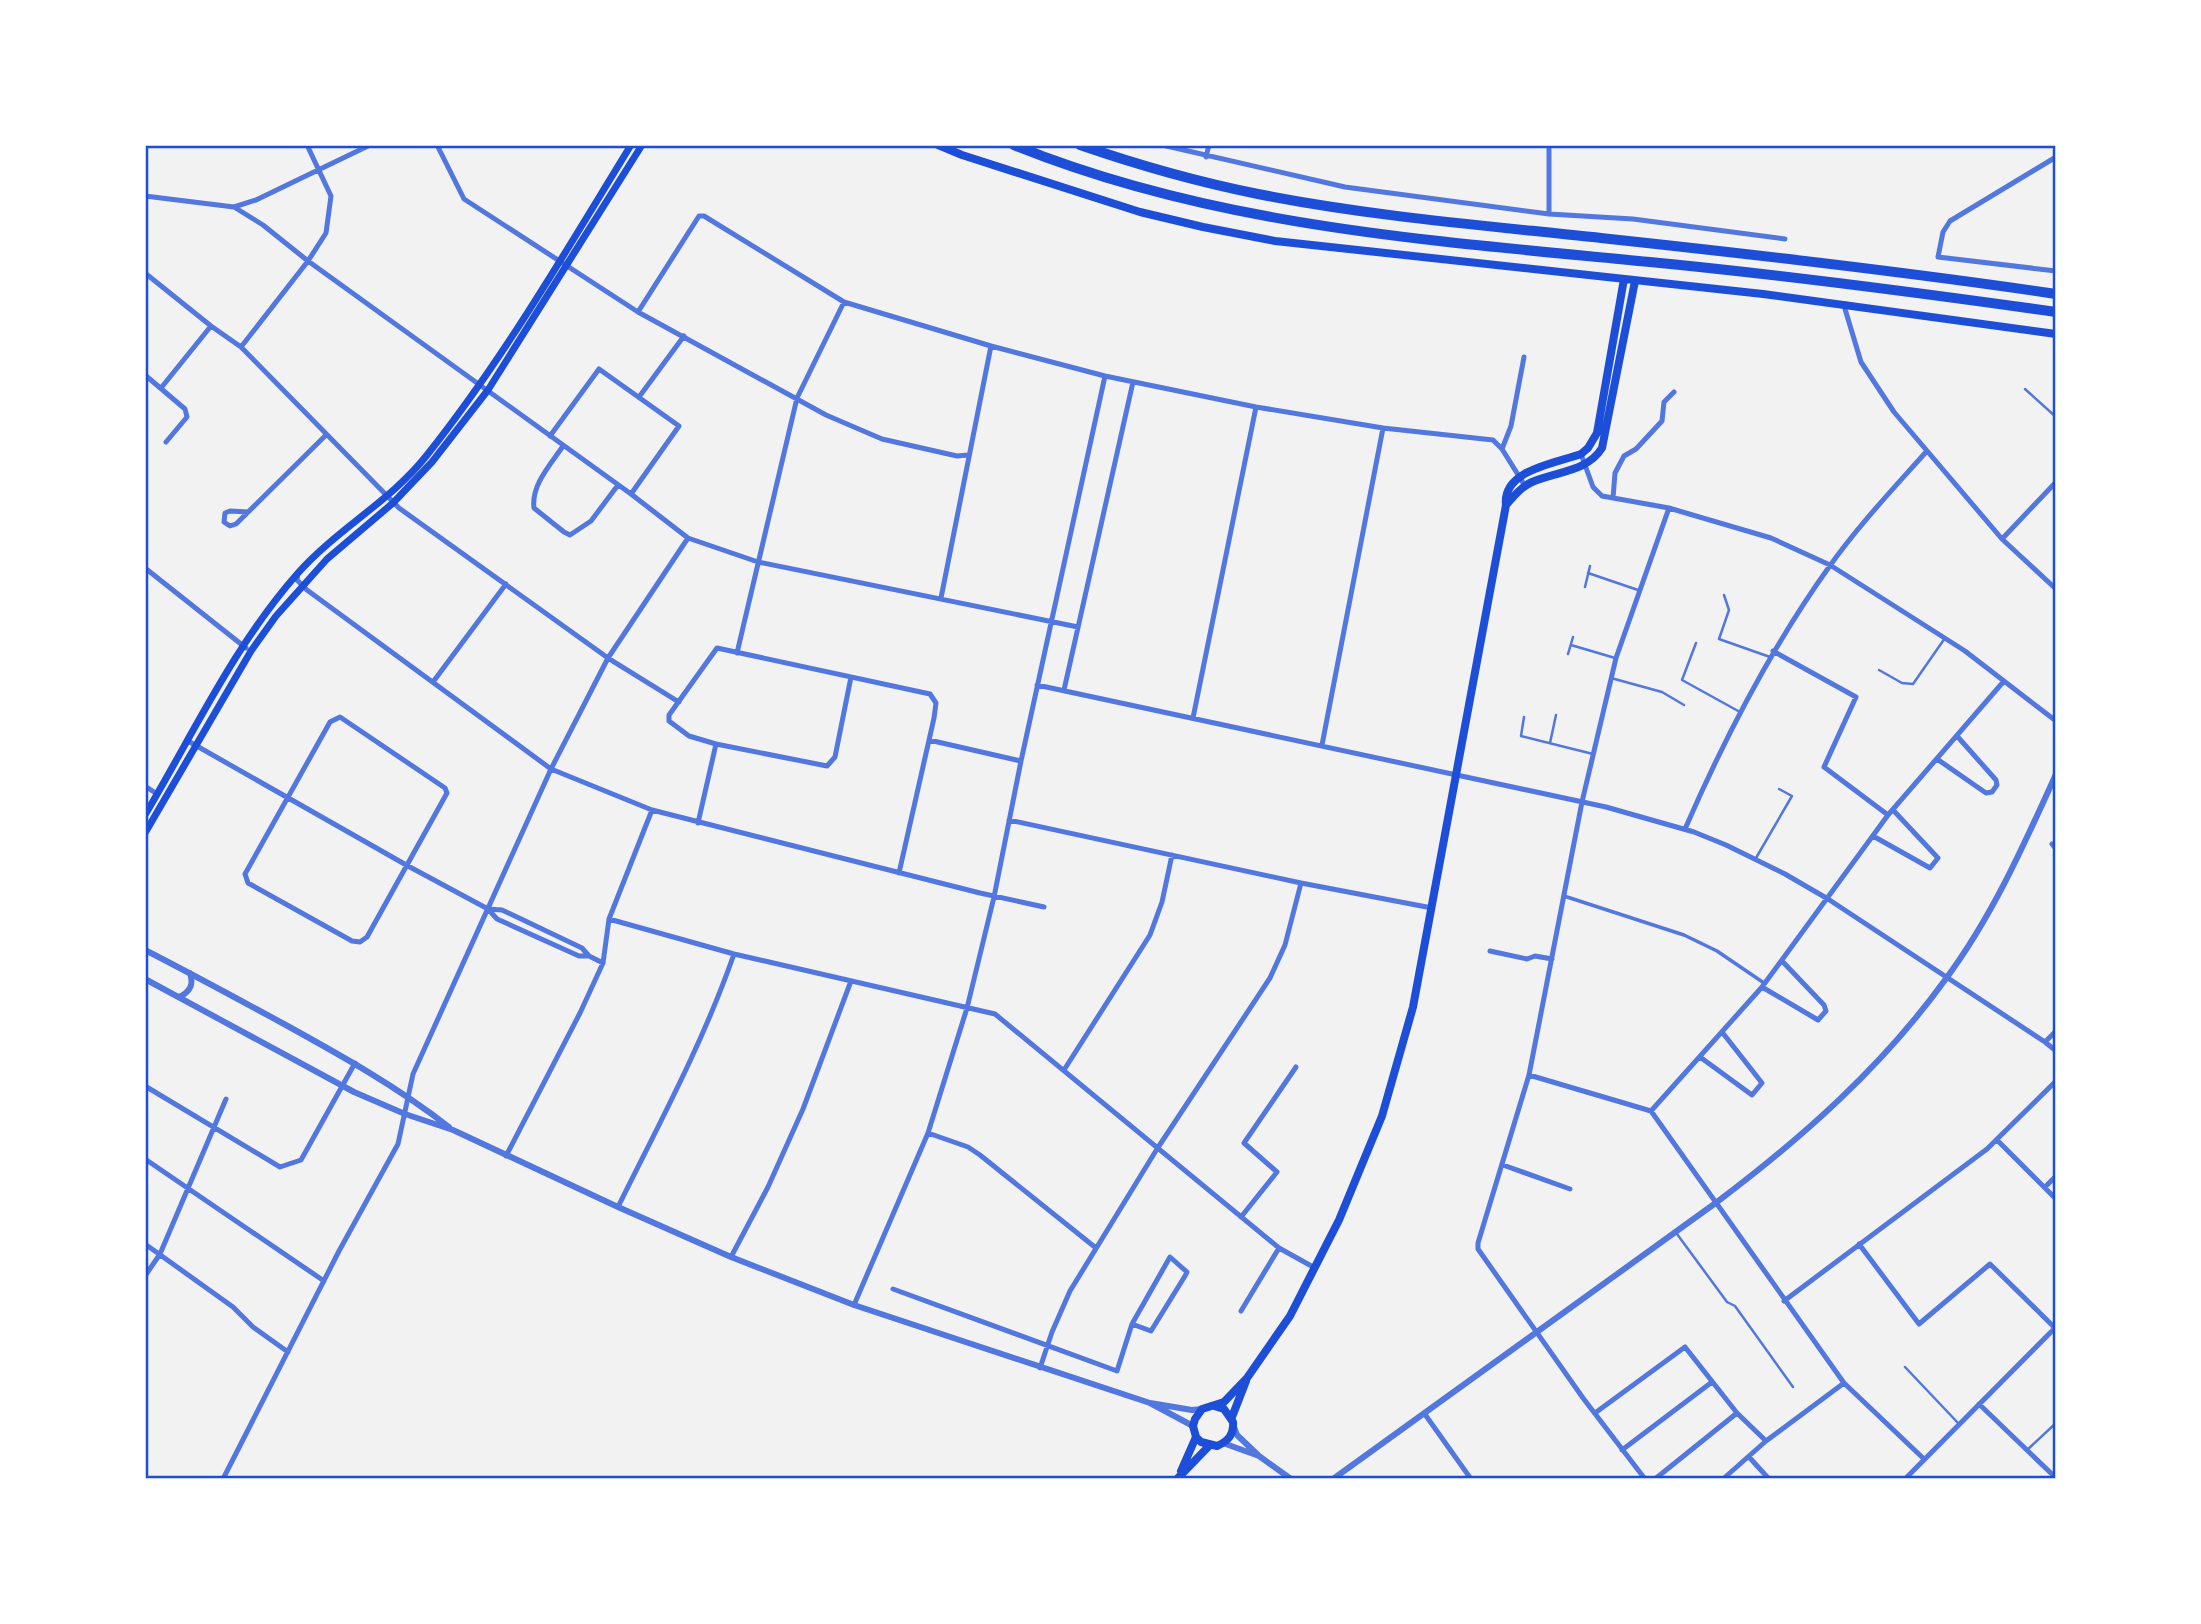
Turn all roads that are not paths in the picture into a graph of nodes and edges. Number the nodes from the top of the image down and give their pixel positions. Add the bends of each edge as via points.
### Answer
1 (307, 145) edge
2 (370, 145) edge
3 (437, 145) edge
4 (631, 145) edge
5 (642, 145) edge
6 (938, 145) edge
7 (1014, 145) edge
8 (1080, 145) edge
9 (1162, 145) edge
10 (1209, 145) edge
11 (1549, 145) edge
12 (1206, 157) junction
13 (2056, 157) edge
14 (319, 169) junction
15 (145, 196) edge
16 (234, 207) junction
17 (1549, 214) junction
18 (1785, 239) dead end
19 (308, 261) junction
20 (563, 264) junction
21 (2056, 271) edge
22 (145, 273) edge
23 (1624, 279) junction
24 (1635, 281) junction
25 (2056, 294) edge
26 (844, 302) junction
27 (1846, 304) junction
28 (638, 312) junction
29 (2056, 312) edge
30 (211, 326) junction
31 (2056, 334) edge
32 (684, 336) junction
33 (241, 346) junction
34 (991, 346) junction
35 (1524, 357) dead end
36 (145, 375) edge
37 (1105, 376) junction
38 (1133, 382) junction
39 (161, 388) junction
40 (484, 388) junction
41 (2025, 389) dead end
42 (1674, 392) dead end
43 (639, 397) junction
44 (797, 398) junction
45 (1256, 407) junction
46 (2056, 417) edge
47 (1383, 428) junction
48 (326, 435) junction
49 (550, 436) junction
50 (166, 442) dead end
51 (563, 446) junction
52 (1502, 449) junction
53 (1926, 452) junction
54 (1581, 454) junction
55 (968, 455) junction
56 (1585, 465) junction
57 (1519, 477) junction
58 (2056, 482) edge
59 (618, 485) junction
60 (1525, 486) junction
61 (631, 494) junction
62 (386, 496) junction
63 (1613, 498) junction
64 (393, 503) junction
65 (1506, 505) junction
66 (1669, 508) junction
67 (247, 512) dead end
68 (688, 538) junction
69 (2002, 539) junction
70 (758, 562) junction
71 (1830, 565) junction
72 (1590, 566) dead end
73 (145, 568) edge
74 (298, 573) junction
75 (1588, 573) junction
76 (506, 584) junction
77 (302, 585) junction
78 (1585, 587) dead end
79 (2056, 589) edge
80 (1640, 590) junction
81 (1724, 594) dead end
82 (941, 598) junction
83 (1052, 622) junction
84 (1078, 627) junction
85 (1573, 637) dead end
86 (1945, 638) junction
87 (1696, 643) dead end
88 (1571, 645) junction
89 (244, 647) junction
90 (251, 652) junction
91 (737, 653) junction
92 (1568, 654) dead end
93 (1772, 654) junction
94 (608, 658) junction
95 (1616, 658) junction
96 (1879, 670) dead end
97 (851, 677) junction
98 (1611, 678) junction
99 (2004, 681) junction
100 (433, 682) junction
101 (1037, 685) junction
102 (1065, 690) junction
103 (679, 702) junction
104 (1684, 705) dead end
105 (1741, 712) junction
106 (1556, 715) dead end
107 (1524, 717) dead end
108 (1193, 718) junction
109 (2056, 721) edge
110 (1957, 736) junction
111 (929, 740) junction
112 (1550, 743) junction
113 (192, 744) junction
114 (716, 744) junction
115 (1322, 746) junction
116 (1593, 754) junction
117 (1937, 760) junction
118 (1021, 761) junction
119 (551, 769) junction
120 (1455, 774) junction
121 (2056, 774) edge
122 (145, 786) edge
123 (1779, 789) dead end
124 (157, 794) junction
125 (287, 799) junction
126 (1581, 802) junction
127 (652, 810) junction
128 (1891, 812) junction
129 (145, 815) edge
130 (1009, 820) junction
131 (698, 822) junction
132 (1685, 829) junction
133 (145, 833) edge
134 (1873, 836) junction
135 (1172, 855) junction
136 (1756, 858) junction
137 (408, 866) junction
138 (899, 873) junction
139 (1301, 883) junction
140 (1564, 896) junction
141 (994, 897) junction
142 (1828, 899) junction
143 (1044, 907) dead end
144 (1432, 908) junction
145 (488, 909) junction
146 (609, 919) junction
147 (145, 950) edge
148 (1490, 951) dead end
149 (734, 954) junction
150 (1552, 959) junction
151 (1782, 961) junction
152 (603, 963) junction
153 (190, 972) junction
154 (1947, 978) junction
155 (145, 979) edge
156 (851, 981) junction
157 (1763, 985) junction
158 (178, 997) junction
159 (967, 1008) junction
160 (2056, 1031) edge
161 (1722, 1032) junction
162 (2045, 1042) junction
163 (2056, 1051) edge
164 (1700, 1057) junction
165 (355, 1063) junction
166 (1296, 1068) dead end
167 (1064, 1070) junction
168 (1529, 1075) junction
169 (2056, 1081) edge
170 (145, 1086) edge
171 (342, 1086) junction
172 (408, 1095) junction
173 (226, 1099) dead end
174 (1651, 1111) junction
175 (405, 1114) junction
176 (213, 1127) junction
177 (453, 1130) junction
178 (928, 1133) junction
179 (1998, 1141) junction
180 (1157, 1149) junction
181 (506, 1156) junction
182 (145, 1159) edge
183 (1503, 1165) junction
184 (2056, 1176) edge
185 (2045, 1187) junction
186 (187, 1188) junction
187 (1570, 1189) dead end
188 (2056, 1199) edge
189 (1717, 1202) junction
190 (618, 1208) junction
191 (1241, 1217) junction
192 (1676, 1233) junction
193 (145, 1244) edge
194 (1859, 1244) junction
195 (1096, 1248) junction
196 (1279, 1248) junction
197 (160, 1254) junction
198 (731, 1257) junction
199 (1315, 1268) junction
200 (145, 1276) edge
201 (324, 1281) junction
202 (893, 1289) dead end
203 (1784, 1301) junction
204 (853, 1305) junction
205 (1241, 1311) dead end
206 (1132, 1324) junction
207 (2055, 1328) edge
208 (1536, 1332) junction
209 (1048, 1345) junction
210 (288, 1352) junction
211 (145, 1364) edge
212 (1905, 1367) dead end
213 (1040, 1368) junction
214 (145, 1374) edge
215 (1247, 1378) junction
216 (1712, 1382) junction
217 (1844, 1383) junction
218 (1793, 1387) dead end
219 (1150, 1403) junction
220 (1979, 1404) junction
221 (1214, 1406) junction
222 (1202, 1409) junction
223 (1424, 1413) junction
224 (1595, 1413) junction
225 (1737, 1413) junction
226 (1231, 1417) junction
227 (2056, 1423) edge
228 (1958, 1424) junction
229 (1193, 1426) junction
230 (1234, 1427) junction
231 (1196, 1437) junction
232 (1766, 1441) junction
233 (1223, 1443) junction
234 (1209, 1446) junction
235 (1622, 1450) junction
236 (2027, 1450) junction
237 (1259, 1456) junction
238 (1749, 1457) junction
239 (1924, 1459) junction
240 (2053, 1477) edge
241 (1178, 1478) edge
242 (223, 1479) edge
243 (1291, 1479) edge
244 (1333, 1479) edge
245 (1471, 1479) edge
246 (1645, 1479) edge
247 (1655, 1479) edge
248 (1723, 1479) edge
249 (1769, 1479) edge
250 (1905, 1479) edge

1 - 14 street
2 - 14 street
3 - 20 street via 464,199
4 - 20 main road
5 - 20 main road
6 - 23 main road via 1089,197 1203,228 1275,241
7 - 29 highway via 1185,200 1313,224
8 - 25 highway via 1192,178 1321,204 1883,269
9 - 12 street
10 - 12 street
11 - 17 street
12 - 17 street via 1345,187
13 - 21 street via 1950,221 1938,257
14 - 16 street
14 - 19 street via 331,196 326,233
15 - 16 street
16 - 19 street
17 - 18 street via 1633,219
19 - 33 street
19 - 40 street
20 - 28 street
20 - 40 main road
22 - 30 street
23 - 24 main road
23 - 54 main road via 1599,425
24 - 27 main road
24 - 56 main road via 1602,448
26 - 28 street via 699,216
26 - 34 street
26 - 44 street
27 - 31 main road
27 - 53 street via 1861,362
28 - 32 street
30 - 33 street
30 - 39 street
32 - 43 street
32 - 44 street
33 - 48 street
34 - 37 street
34 - 55 street
35 - 52 street
36 - 39 street
37 - 38 street
37 - 83 street
38 - 45 street
38 - 84 street
39 - 50 street via 185,409 187,417
40 - 49 street
40 - 62 main road
40 - 64 main road via 432,463
41 - 46 lane
42 - 63 street via 1664,402 1662,421 1624,456 1615,473
43 - 49 street via 599,369
43 - 61 street via 679,426
44 - 55 street via 882,439
44 - 70 street
45 - 47 street
45 - 108 street
47 - 52 street via 1493,440
47 - 115 street
48 - 62 street
48 - 67 street
49 - 51 street
51 - 59 street
51 - 59 street via 533,498 534,508 564,532 570,535 590,521
52 - 57 street
53 - 69 street
53 - 71 street
54 - 56 street
54 - 57 main road
55 - 82 street
56 - 60 main road
56 - 63 street via 1596,492
57 - 60 street
57 - 65 main road via 1508,489
58 - 69 street
59 - 61 street
60 - 65 main road
61 - 68 street
62 - 64 street
62 - 74 main road
63 - 66 street
64 - 76 street
64 - 77 main road
65 - 120 main road
66 - 71 street via 1771,538
66 - 80 street
68 - 70 street
68 - 94 street
69 - 79 street
70 - 82 street
70 - 91 street
71 - 86 street
71 - 93 street
72 - 75 lane
73 - 89 street
74 - 77 street
74 - 89 main road
75 - 78 lane
75 - 80 lane
76 - 94 street
76 - 100 street
77 - 90 main road
77 - 100 street
80 - 95 street
81 - 93 lane via 1729,610 1719,639
82 - 83 street
83 - 84 street
83 - 101 street
84 - 102 street
85 - 88 lane
86 - 96 lane via 1913,684
86 - 99 street
87 - 105 lane via 1682,680
88 - 92 lane
88 - 95 lane
89 - 90 street
89 - 113 main road
90 - 113 main road
91 - 97 street
91 - 103 street via 713,650
93 - 105 street
93 - 128 street via 1856,697 1824,767
94 - 103 street
94 - 119 street
95 - 98 street
97 - 111 street via 930,694 936,703
97 - 114 street via 835,757 827,766
98 - 104 lane via 1655,689
98 - 116 street
99 - 109 street
99 - 110 street
100 - 119 street
101 - 102 street
101 - 118 street
102 - 108 street
103 - 114 street via 669,715 671,724 689,736
105 - 132 street
106 - 112 lane
107 - 112 lane via 1521,736
108 - 115 street
110 - 117 street
110 - 117 street via 1996,780 1993,792 1986,793
111 - 118 street
111 - 138 street
112 - 116 lane
113 - 124 main road
113 - 125 street
113 - 133 main road
114 - 131 street
115 - 120 street
116 - 126 street
117 - 128 street
118 - 130 street
119 - 127 street
119 - 145 street
120 - 126 street
120 - 144 main road
121 - 154 street via 1990,910
122 - 124 street
123 - 136 lane via 1791,796
124 - 129 main road
125 - 137 street
125 - 137 street via 245,874 248,883 352,941 367,937
125 - 137 street via 330,722 341,717 445,788 447,793
126 - 132 street
126 - 140 street
127 - 131 street
127 - 146 street
128 - 134 street
128 - 134 street via 1938,858 1930,868
130 - 135 street
130 - 141 street
131 - 138 street
132 - 136 street
134 - 142 street
135 - 139 street
135 - 167 street via 1150,935
136 - 142 street
137 - 145 street
138 - 141 street
139 - 144 street
139 - 180 street via 1285,945 1270,978
140 - 150 street
140 - 157 street via 1684,935 1717,951
141 - 143 street
141 - 159 street
142 - 151 street
142 - 154 street
144 - 199 main road via 1413,1007 1382,1116
145 - 152 street via 502,910 583,948
145 - 172 street via 413,1073
146 - 149 street
146 - 152 street
147 - 153 street
148 - 150 street
149 - 156 street
149 - 190 street via 715,1007
150 - 168 street
151 - 157 street
151 - 157 street via 1826,1011 1818,1020
152 - 181 street
153 - 158 street via 191,988
153 - 165 street
154 - 162 street
154 - 189 street via 1874,1065 1821,1118
155 - 158 street
156 - 159 street
156 - 198 street via 803,1109
157 - 161 street
158 - 171 street
159 - 167 street via 995,1014
159 - 178 street
160 - 162 street
161 - 164 street
161 - 164 street via 1762,1083 1752,1095
162 - 163 street
164 - 174 street
165 - 171 street
165 - 172 street
166 - 191 street via 1244,1143 1278,1172
167 - 180 street
168 - 174 street
168 - 183 street
169 - 179 street
170 - 176 street
171 - 175 street
171 - 176 street via 302,1160 280,1167
172 - 175 street
172 - 177 street
173 - 176 street
174 - 189 street
175 - 177 street
175 - 201 street via 398,1144
176 - 186 street
177 - 181 street
178 - 195 street via 980,1155
178 - 204 street
179 - 185 street
179 - 194 street
180 - 191 street
180 - 195 street
181 - 190 street
182 - 186 street
183 - 187 street
183 - 208 street via 1478,1249
184 - 185 street
185 - 188 street
186 - 197 street
186 - 201 street
189 - 192 street
189 - 203 street
190 - 198 street
191 - 196 street
192 - 208 street
192 - 218 lane
193 - 197 street
194 - 203 street
194 - 207 street via 1919,1324 1990,1264
195 - 209 street via 1070,1291
196 - 199 street
196 - 205 street
197 - 200 street
197 - 210 street
198 - 204 street
199 - 215 main road via 1290,1316
201 - 210 street
202 - 209 street
203 - 217 street
204 - 213 street
206 - 206 street via 1152,1331 1185,1276 1187,1272 1170,1258
206 - 209 street via 1117,1371
207 - 220 street
208 - 223 street
208 - 224 street
209 - 213 street
210 - 242 street
211 - 214 street
212 - 228 lane
213 - 219 street
215 - 221 main road
215 - 226 main road
216 - 224 street via 1685,1347
216 - 225 street
216 - 235 street
217 - 232 street
217 - 239 street
219 - 222 street
219 - 229 street
220 - 228 street
220 - 236 street
221 - 222 main road
221 - 226 main road
222 - 229 main road
223 - 244 street
223 - 245 street
224 - 235 street
225 - 232 street
225 - 247 street
226 - 230 main road
227 - 236 lane
228 - 239 street
229 - 231 main road
230 - 233 main road
230 - 237 street
231 - 234 main road
231 - 241 main road
232 - 238 street
233 - 234 main road
233 - 237 street
234 - 241 main road
235 - 246 street
236 - 240 street
237 - 243 street
238 - 248 street
238 - 249 street
239 - 250 street

